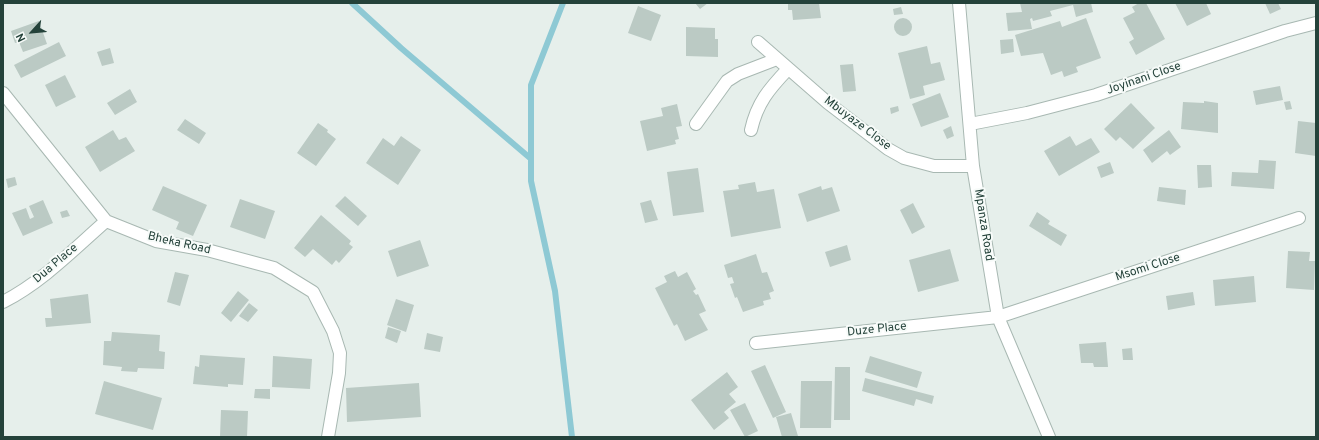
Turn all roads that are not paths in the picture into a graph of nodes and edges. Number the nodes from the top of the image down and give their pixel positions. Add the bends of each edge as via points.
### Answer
1 (959, 3) edge
2 (1316, 23) edge
3 (758, 42) dead end
4 (778, 59) junction
5 (788, 69) junction
6 (3, 93) edge
7 (696, 124) dead end
8 (970, 124) junction
9 (751, 130) dead end
10 (973, 166) junction
11 (1299, 218) dead end
12 (106, 221) junction
13 (3, 302) edge
14 (998, 317) junction
15 (756, 343) dead end
16 (328, 437) edge
17 (1049, 437) edge

1 - 8 street, Mpanza Road
2 - 8 street, Joyinani Close via 1285,31 1096,95 1027,113
3 - 4 street, Mbuyaze Close
4 - 5 street, Mbuyaze Close
4 - 7 street via 738,74 727,81
5 - 9 street via 768,89 757,108
5 - 10 street, Mbuyaze Close via 888,149 904,158 934,166
6 - 12 street, Bheka Road
8 - 10 street, Mpanza Road
10 - 14 street, Mpanza Road
11 - 14 street, Msomi Close
12 - 13 street, Dua Place via 51,270 24,291
12 - 16 street, Bheka Road via 156,241 207,250 274,268 314,292 333,331 340,353
14 - 15 street, Duze Place
14 - 17 street, Mpanza Road

